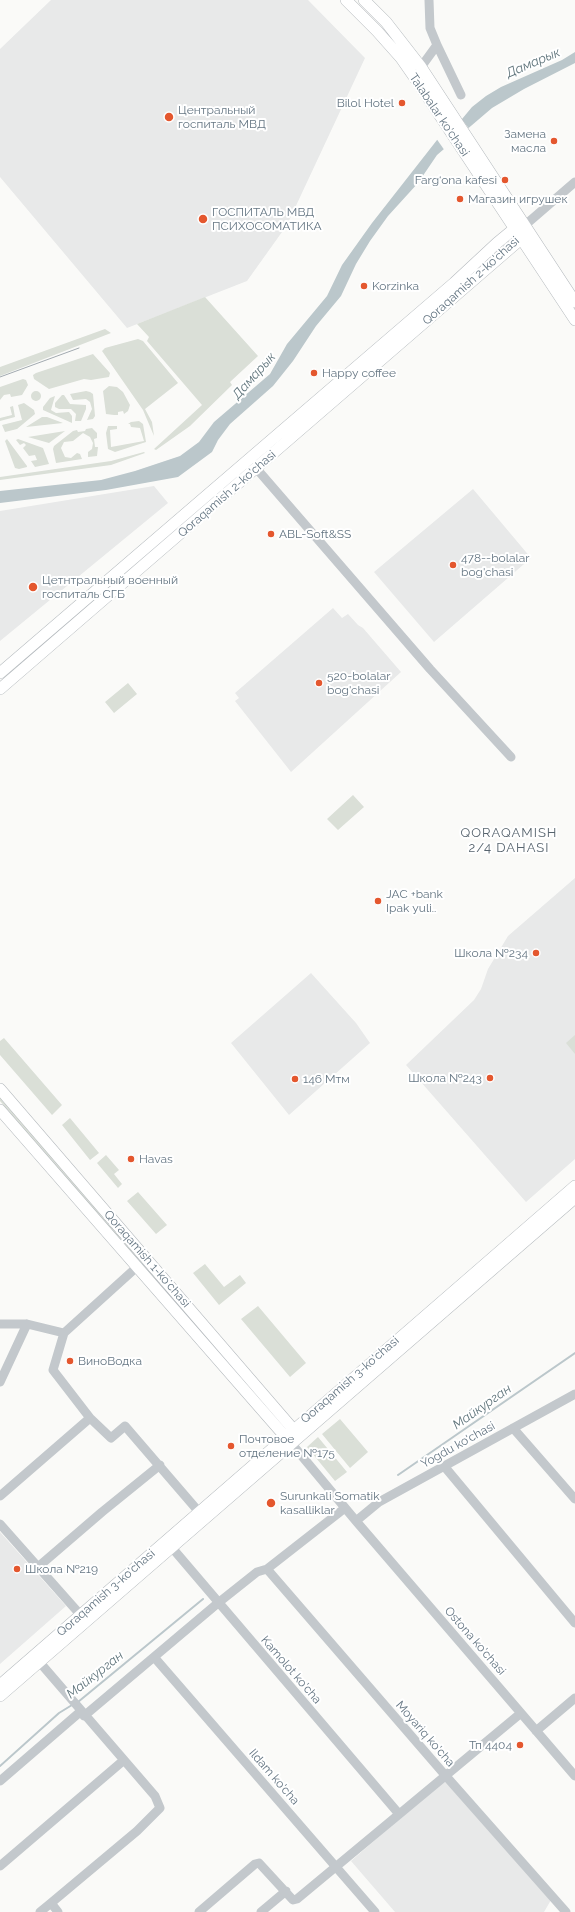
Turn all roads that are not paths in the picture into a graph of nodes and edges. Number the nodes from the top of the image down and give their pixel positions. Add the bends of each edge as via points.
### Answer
1 (346, 0) edge
2 (364, 0) edge
3 (429, 0) edge
4 (437, 45) junction
5 (421, 67) junction
6 (461, 95) dead end
7 (440, 108) junction
8 (575, 182) edge
9 (519, 228) junction
10 (521, 239) junction
11 (575, 302) edge
12 (575, 320) edge
13 (256, 468) junction
14 (222, 482) junction
15 (229, 491) junction
16 (0, 673) edge
17 (0, 690) edge
18 (511, 757) dead end
19 (0, 1089) edge
20 (0, 1110) edge
21 (575, 1186) edge
22 (575, 1198) edge
23 (138, 1266) junction
24 (0, 1324) edge
25 (27, 1324) junction
26 (64, 1333) junction
27 (0, 1382) edge
28 (575, 1394) edge
29 (90, 1418) junction
30 (513, 1428) junction
31 (290, 1436) junction
32 (160, 1465) junction
33 (444, 1466) junction
34 (0, 1496) edge
35 (575, 1499) edge
36 (345, 1508) junction
37 (199, 1512) junction
38 (356, 1522) junction
39 (0, 1524) edge
40 (169, 1544) junction
41 (38, 1567) junction
42 (267, 1570) junction
43 (216, 1602) junction
44 (83, 1618) junction
45 (575, 1623) edge
46 (154, 1658) junction
47 (36, 1659) junction
48 (0, 1685) edge
49 (0, 1696) edge
50 (575, 1698) edge
51 (521, 1713) junction
52 (82, 1714) junction
53 (536, 1731) junction
54 (124, 1760) junction
55 (445, 1775) junction
56 (575, 1776) edge
57 (0, 1781) edge
58 (399, 1814) junction
59 (0, 1866) edge
60 (336, 1867) junction
61 (286, 1892) junction
62 (51, 1903) junction
63 (263, 1911) edge
64 (40, 1912) edge
65 (58, 1912) edge
66 (199, 1912) edge
67 (375, 1912) edge
68 (566, 1912) edge

1 - 7 main road, Talabalar ko'chasi via 401,58
2 - 5 main road, Talabalar ko'chasi via 386,22
3 - 4 street via 430,28
4 - 5 street
4 - 6 street
5 - 7 main road, Talabalar ko'chasi
7 - 9 main road, Talabalar ko'chasi
8 - 9 street
9 - 10 main road, Talabalar ko'chasi
9 - 11 main road
9 - 14 main road, Qoraqamish 2-ko'chasi
10 - 12 main road, Talabalar ko'chasi
10 - 13 main road, Qoraqamish 2-ko'chasi
13 - 15 main road, Qoraqamish 2-ko'chasi
13 - 18 street via 430,669
14 - 15 main road
14 - 16 main road, Qoraqamish 2-ko'chasi
15 - 17 main road, Qoraqamish 2-ko'chasi
19 - 31 main road, Qoraqamish 1-koʻchasi
20 - 23 main road, Qoraqamish 1-koʻchasi
21 - 31 main road, Qoraqamish 3-ko'chasi
22 - 31 main road, Qoraqamish 3-ko'chasi
23 - 26 street
23 - 31 main road, Qoraqamish 1-koʻchasi
24 - 25 street
25 - 26 street
25 - 27 street
26 - 29 street via 53,1370
28 - 30 street, Yogdu ko'chasi
29 - 32 street via 111,1438 125,1426
29 - 34 street
30 - 33 street, Yogdu ko'chasi
30 - 35 street
31 - 36 street, Ostona ko'chasi
31 - 37 main road, Qoraqamish 3-ko'chasi
31 - 40 main road, Qoraqamish 3-ko'chasi
32 - 37 street
32 - 41 street
33 - 38 street, Yogdu ko'chasi via 379,1502
33 - 45 street
36 - 38 street, Ostona ko'chasi
36 - 42 street
37 - 40 main road, Qoraqamish 3-ko'chasi
38 - 51 street, Ostona ko'chasi
39 - 41 street
40 - 43 street, Kamolot ko'cha
40 - 44 main road, Qoraqamish 3-ko'chasi
41 - 44 street
42 - 43 street via 257,1572
42 - 55 street, Moyariq ko'cha
43 - 46 street
43 - 58 street, Kamolot ko'cha
44 - 47 main road, Qoraqamish 3-ko'chasi
46 - 52 street
46 - 60 street, Ildam ko'cha
47 - 48 main road, Qoraqamish 3-ko'chasi
47 - 49 main road, Qoraqamish 3-ko'chasi
47 - 52 street
50 - 53 street
51 - 53 street, Ostona ko'chasi
51 - 55 street
52 - 54 street
52 - 57 street
53 - 56 street, Ostona ko'chasi
54 - 59 street
54 - 62 street via 155,1796 160,1808 137,1831
55 - 58 street
55 - 68 street, Moyariq ko'cha
58 - 60 street
60 - 61 street via 297,1899 293,1900
60 - 67 street, Ildam ko'cha
61 - 63 street
61 - 66 street via 262,1864 255,1864
62 - 64 street
62 - 65 street

